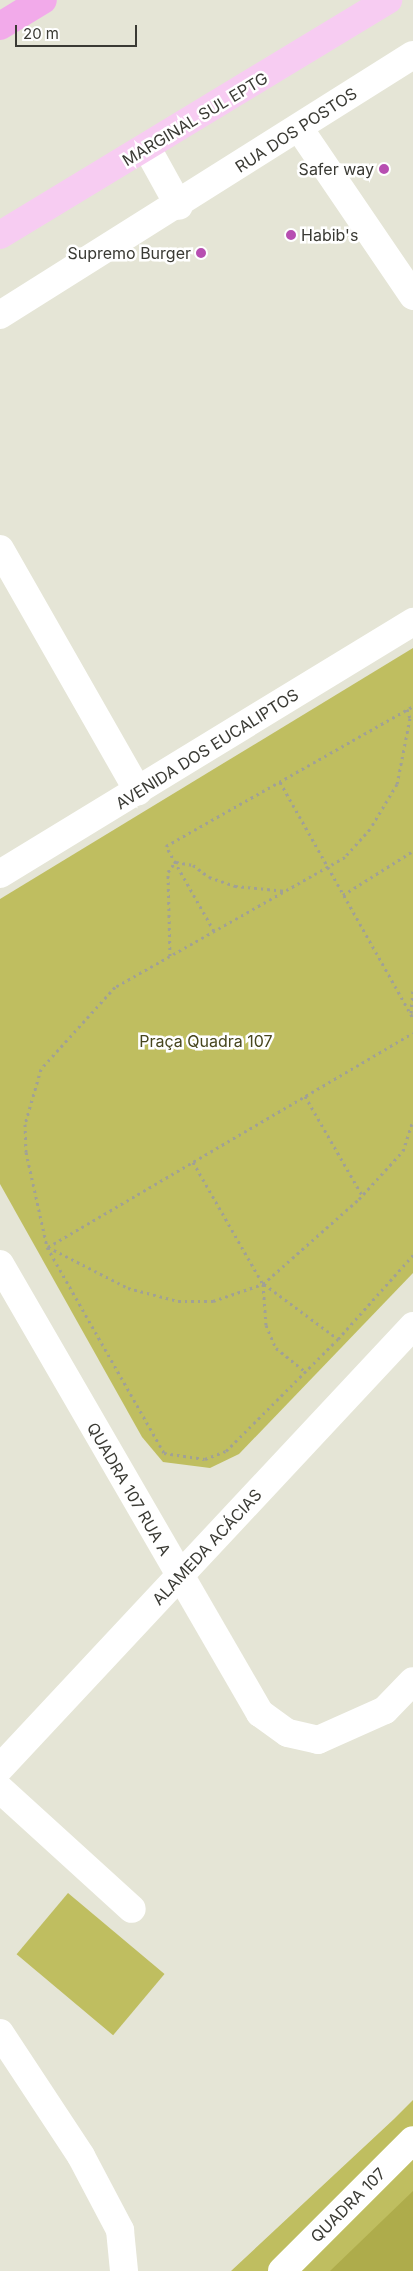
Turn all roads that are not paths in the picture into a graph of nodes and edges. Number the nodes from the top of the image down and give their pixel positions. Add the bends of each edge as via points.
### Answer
1 (43, 0) edge
2 (388, 0) edge
3 (0, 26) edge
4 (411, 61) edge
5 (299, 128) junction
6 (147, 148) junction
7 (179, 206) junction
8 (0, 235) edge
9 (413, 296) edge
10 (0, 315) edge
11 (0, 549) edge
12 (413, 622) edge
13 (138, 791) junction
14 (0, 874) edge
15 (0, 1264) edge
16 (413, 1326) edge
17 (180, 1576) junction
18 (413, 1681) edge
19 (0, 1768) edge
20 (0, 1789) edge
21 (132, 1909) dead end
22 (0, 2033) edge
23 (413, 2140) edge
24 (124, 2271) edge
25 (282, 2271) edge

1 - 3 highway
2 - 6 main road, MARGINAL SUL EPTG
4 - 5 street, RUA DOS POSTOS
5 - 7 street, RUA DOS POSTOS
5 - 9 street
6 - 7 street
6 - 8 main road, MARGINAL SUL EPTG
7 - 10 street, RUA DOS POSTOS
11 - 13 street
12 - 13 street, AVENIDA DOS EUCALIPTOS
13 - 14 street, AVENIDA DOS EUCALIPTOS
15 - 17 street, QUADRA 107 RUA A
16 - 17 street, ALAMEDA ACÁCIAS
17 - 18 street, QUADRA 107 RUA A via 260,1713 288,1733 318,1740 351,1729 385,1710
17 - 19 street, ALAMEDA ACÁCIAS
20 - 21 street
22 - 24 street via 81,2156 120,2230
23 - 25 street, QUADRA 107

